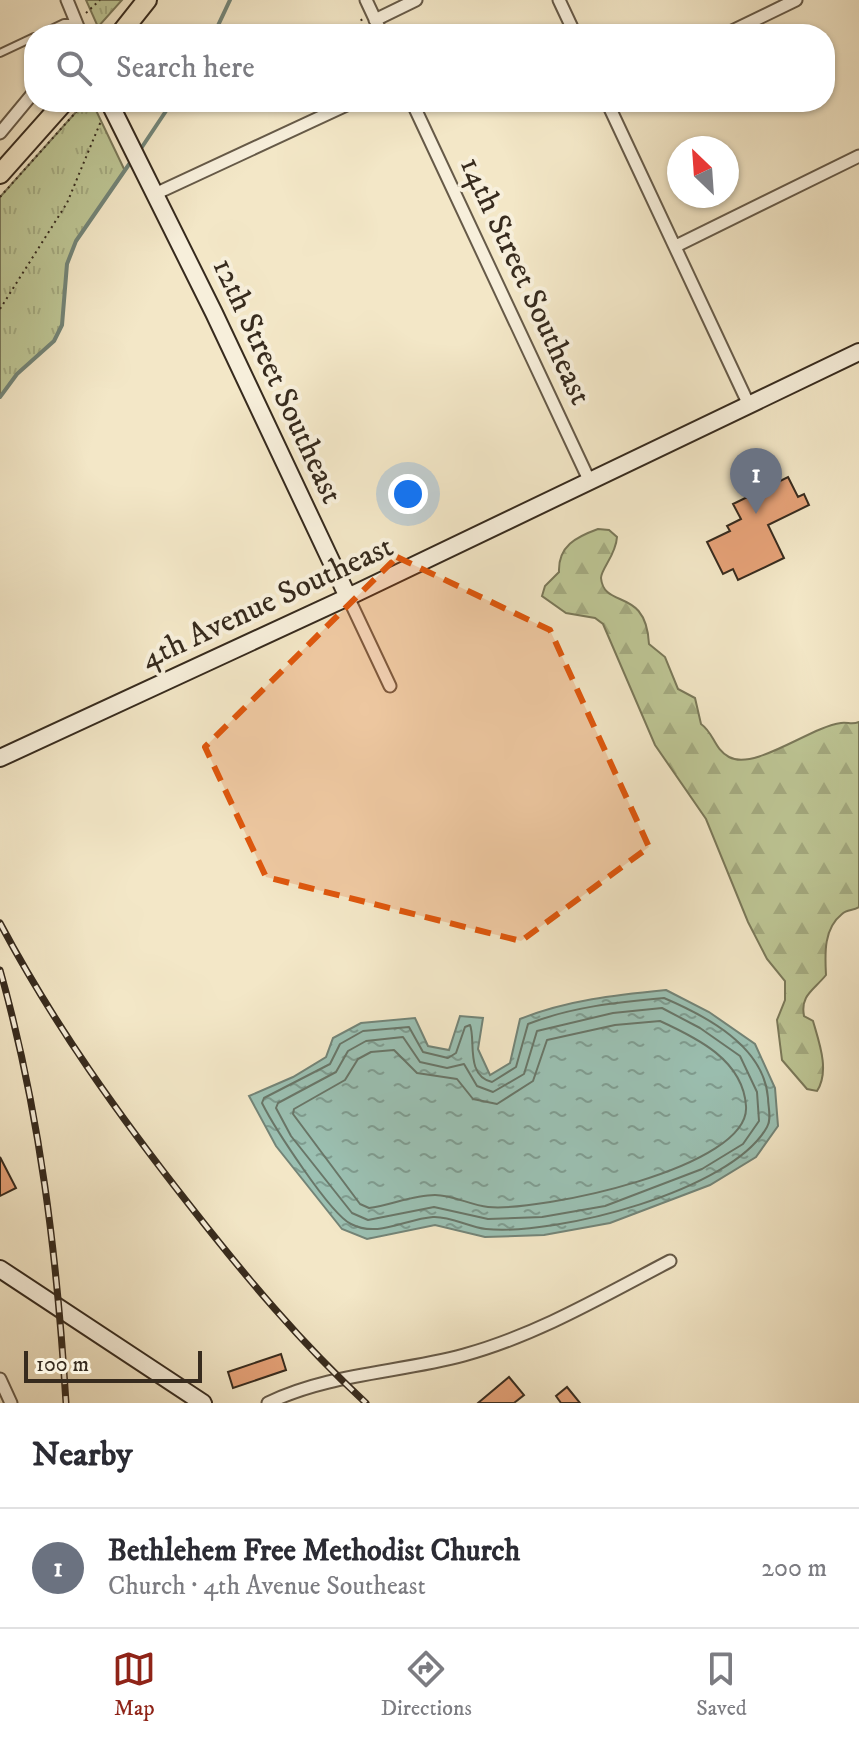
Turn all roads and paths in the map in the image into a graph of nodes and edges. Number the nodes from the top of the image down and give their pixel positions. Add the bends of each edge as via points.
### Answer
1 (67, 0) edge
2 (100, 0) edge
3 (147, 0) edge
4 (366, 0) edge
5 (416, 0) edge
6 (559, 0) edge
7 (796, 0) edge
8 (375, 20) junction
9 (77, 24) edge
10 (82, 24) edge
11 (128, 24) edge
12 (377, 24) edge
13 (570, 24) edge
14 (747, 24) edge
15 (24, 42) edge
16 (0, 53) edge
17 (24, 104) edge
18 (55, 112) edge
19 (76, 112) edge
20 (329, 112) edge
21 (417, 112) edge
22 (612, 112) edge
23 (110, 114) edge
24 (0, 133) edge
25 (859, 156) edge
26 (0, 174) edge
27 (151, 187) junction
28 (0, 197) edge
29 (676, 246) junction
30 (0, 309) edge
31 (859, 352) edge
32 (749, 405) junction
33 (590, 482) junction
34 (348, 597) junction
35 (390, 686) dead end
36 (0, 758) edge
37 (670, 1261) dead end
38 (0, 1269) edge
39 (0, 1379) edge
40 (11, 1403) edge
41 (203, 1403) edge
42 (268, 1403) edge

1 - 9 street
2 - 10 path
3 - 11 main road
4 - 8 street
5 - 8 street
6 - 13 street
7 - 14 street
8 - 12 street
15 - 16 lane
17 - 24 street
18 - 26 main road
19 - 28 path
20 - 27 street
21 - 33 street, 14th Street Southeast
22 - 29 street
23 - 27 street, 12th Street Southeast
23 - 30 path via 67,203
25 - 29 street
27 - 34 street, 12th Street Southeast
29 - 32 street
31 - 32 street, 4th Avenue Southeast
32 - 33 street, 4th Avenue Southeast
33 - 34 street, 4th Avenue Southeast
34 - 35 street, 12th Street Southeast
34 - 36 street, 4th Avenue Southeast
37 - 42 street via 499,1344 444,1360 327,1381
38 - 41 street
39 - 40 street

